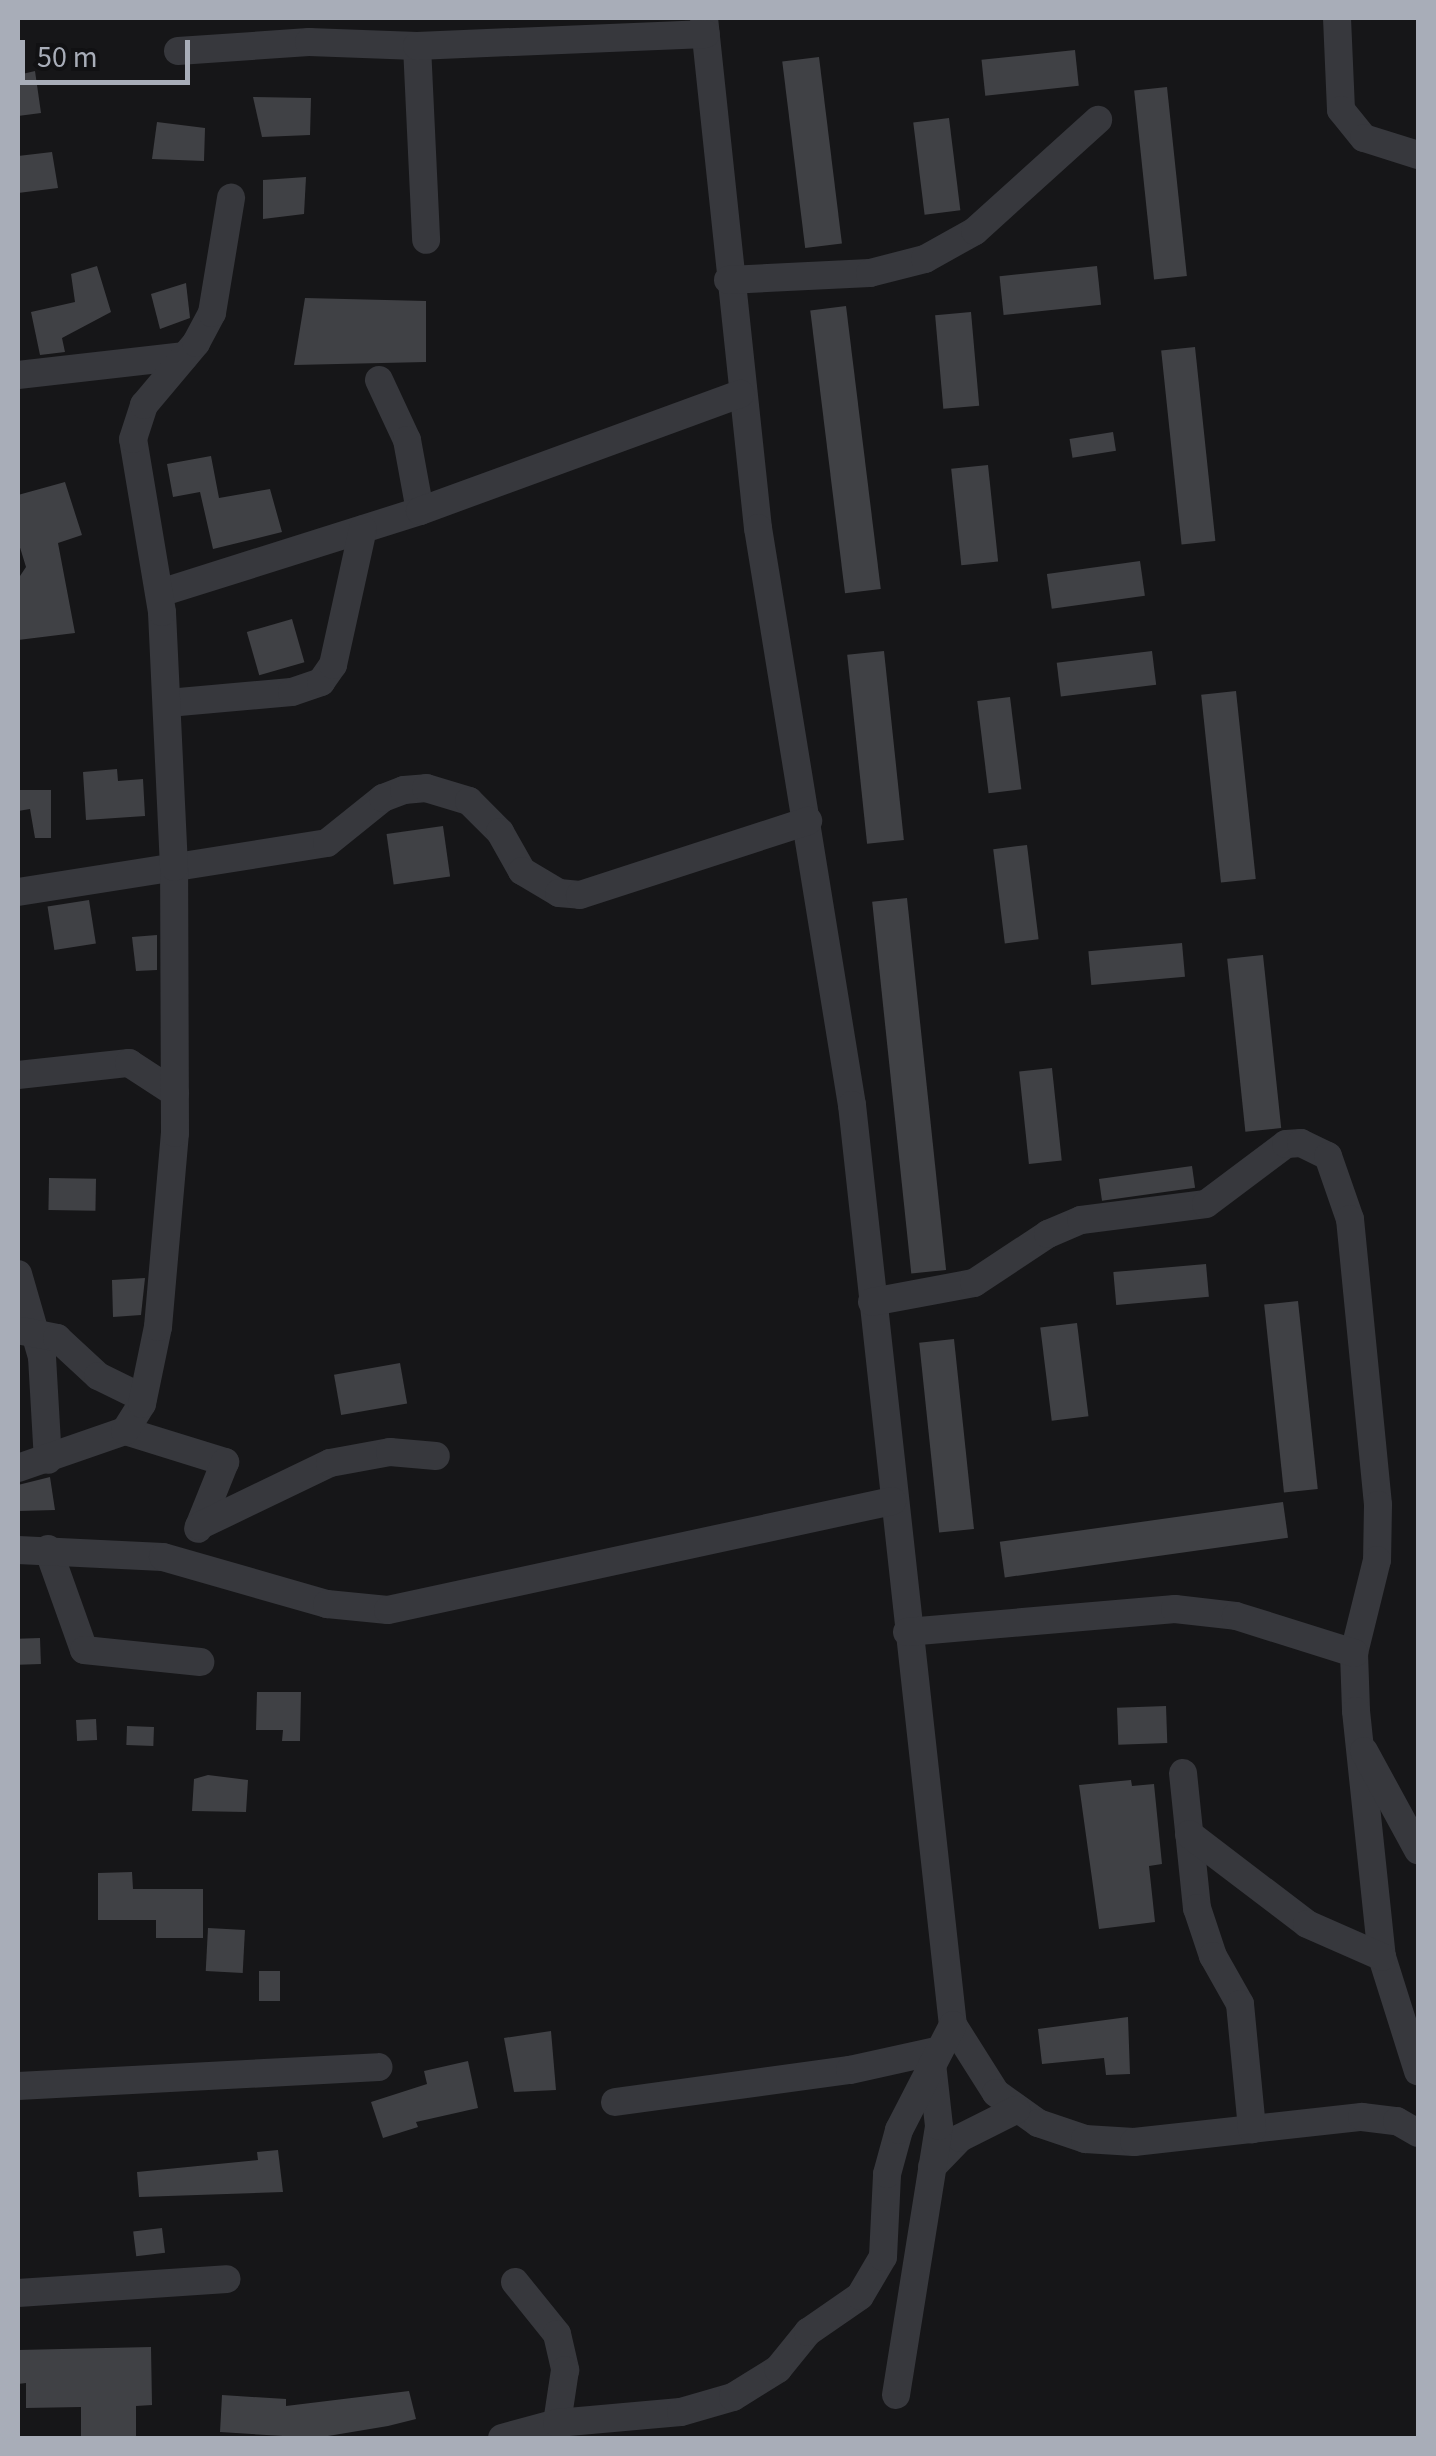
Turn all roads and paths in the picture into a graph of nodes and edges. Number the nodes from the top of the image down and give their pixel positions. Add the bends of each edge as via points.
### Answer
1 (1337, 18) edge
2 (705, 26) edge
3 (418, 46) junction
4 (178, 52) dead end
5 (1098, 120) dead end
6 (1418, 155) edge
7 (231, 198) dead end
8 (426, 240) dead end
9 (728, 280) junction
10 (185, 356) junction
11 (18, 375) edge
12 (379, 380) dead end
13 (740, 394) junction
14 (420, 511) junction
15 (364, 529) junction
16 (160, 593) junction
17 (168, 703) junction
18 (808, 821) junction
19 (174, 866) junction
20 (18, 892) edge
21 (18, 1075) edge
22 (175, 1093) junction
23 (18, 1274) edge
24 (872, 1302) junction
25 (27, 1332) edge
26 (143, 1398) junction
27 (126, 1431) junction
28 (436, 1456) dead end
29 (48, 1460) junction
30 (18, 1468) edge
31 (892, 1501) junction
32 (200, 1526) junction
33 (48, 1549) junction
34 (18, 1550) edge
35 (183, 1560) junction
36 (907, 1632) junction
37 (1354, 1654) junction
38 (200, 1662) dead end
39 (1359, 1740) junction
40 (1183, 1773) dead end
41 (1190, 1834) junction
42 (1418, 1850) edge
43 (1382, 1958) junction
44 (942, 2046) junction
45 (379, 2067) dead end
46 (1418, 2071) edge
47 (18, 2086) edge
48 (615, 2102) dead end
49 (1016, 2110) junction
50 (1252, 2129) junction
51 (1418, 2133) edge
52 (931, 2168) junction
53 (227, 2279) dead end
54 (515, 2282) dead end
55 (18, 2293) edge
56 (896, 2394) dead end
57 (558, 2423) junction
58 (502, 2438) edge

1 - 6 street via 1341,110 1364,138
2 - 3 street
2 - 9 street
3 - 4 street via 309,42
3 - 8 street
5 - 9 street via 976,231 925,259 870,273
7 - 10 street via 212,312
9 - 13 street
10 - 11 street
10 - 16 street via 134,427
12 - 14 street via 408,440
13 - 14 street
13 - 18 street
14 - 15 street
15 - 16 street
15 - 17 street via 333,666 321,682 292,692
16 - 17 street
17 - 19 street
18 - 19 street via 580,895 538,884 522,871 487,814 459,796 426,788 383,798 327,843
18 - 24 street via 840,1010
19 - 20 street
19 - 22 street
21 - 22 street via 130,1062
22 - 26 street via 163,1288
23 - 25 street
24 - 31 street
24 - 37 street via 974,1283 1081,1220 1206,1204 1286,1144 1301,1143 1328,1156 1350,1219 1378,1505 1377,1560
25 - 26 street via 67,1343 98,1376
25 - 29 street
26 - 27 street
27 - 29 street
27 - 32 street via 226,1462
28 - 32 street via 380,1453 330,1463
29 - 30 street
31 - 35 street via 388,1610 326,1604
31 - 36 street
32 - 35 street
33 - 34 street
33 - 35 street
33 - 38 street via 84,1650
36 - 37 street via 1175,1609 1296,1631
36 - 44 street
37 - 39 street
39 - 42 street
39 - 43 street
40 - 41 street
41 - 43 street via 1306,1924
41 - 50 street via 1202,1932 1240,2004
43 - 46 street
44 - 48 street via 850,2070
44 - 49 street
44 - 52 street
44 - 57 street via 892,2152 882,2257 860,2296 808,2332 778,2369 733,2397 681,2412
45 - 47 street
49 - 50 street via 1061,2133 1110,2142
49 - 52 street via 968,2132
50 - 51 street via 1380,2117
52 - 56 street
53 - 55 street
54 - 57 street via 558,2334 565,2388
57 - 58 street

